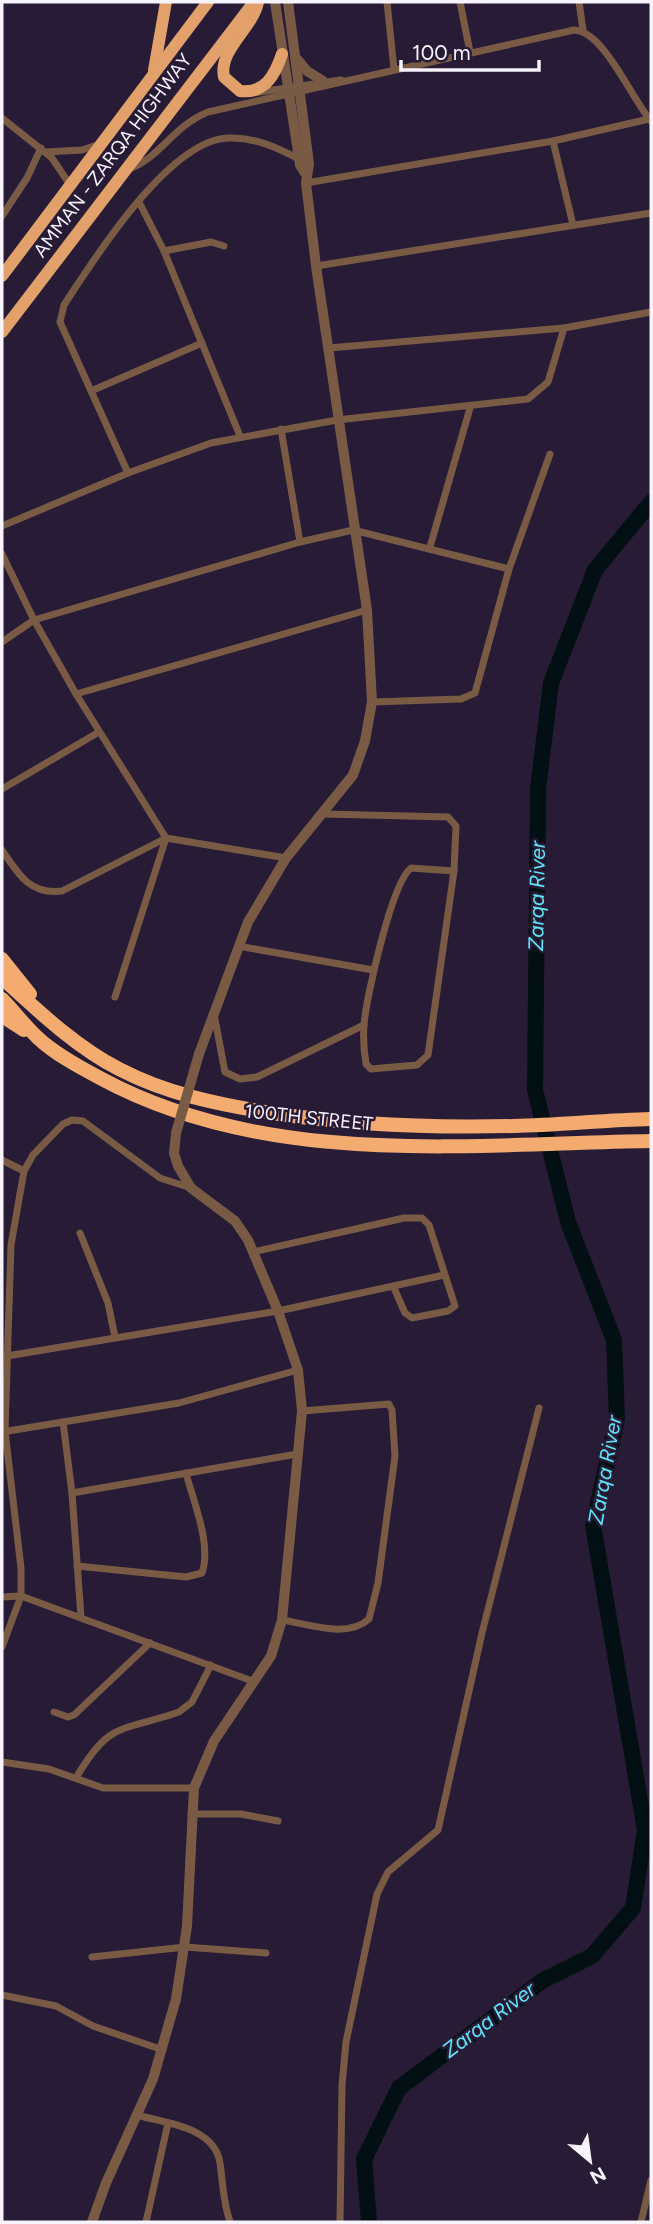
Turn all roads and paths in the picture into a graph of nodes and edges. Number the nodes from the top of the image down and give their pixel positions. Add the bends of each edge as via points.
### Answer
1 (166, 2) edge
2 (208, 2) edge
3 (256, 2) edge
4 (275, 2) edge
5 (288, 2) edge
6 (387, 2) edge
7 (460, 2) edge
8 (579, 2) edge
9 (583, 30) junction
10 (470, 52) junction
11 (289, 56) junction
12 (394, 69) junction
13 (153, 74) junction
14 (342, 80) junction
15 (323, 81) junction
16 (293, 90) junction
17 (246, 92) junction
18 (2, 118) edge
19 (650, 120) edge
20 (553, 141) junction
21 (101, 144) junction
22 (43, 150) junction
23 (299, 159) junction
24 (122, 171) junction
25 (306, 178) junction
26 (70, 186) junction
27 (139, 202) junction
28 (651, 214) edge
29 (2, 216) edge
30 (573, 225) junction
31 (224, 246) dead end
32 (163, 251) junction
33 (316, 266) junction
34 (2, 276) edge
35 (651, 312) edge
36 (564, 328) junction
37 (2, 332) edge
38 (202, 343) junction
39 (329, 348) junction
40 (91, 391) junction
41 (470, 408) junction
42 (337, 420) junction
43 (281, 429) junction
44 (240, 436) junction
45 (550, 454) dead end
46 (128, 473) junction
47 (2, 526) edge
48 (353, 530) junction
49 (300, 542) junction
50 (430, 547) junction
51 (2, 554) edge
52 (509, 569) junction
53 (367, 610) junction
54 (34, 620) junction
55 (2, 642) edge
56 (76, 694) junction
57 (372, 702) junction
58 (99, 732) junction
59 (2, 789) edge
60 (324, 814) junction
61 (166, 838) junction
62 (2, 850) edge
63 (286, 858) junction
64 (454, 871) junction
65 (238, 946) junction
66 (2, 959) edge
67 (373, 970) junction
68 (2, 978) edge
69 (115, 997) dead end
70 (2, 999) edge
71 (213, 1010) junction
72 (2, 1016) edge
73 (48, 1018) junction
74 (364, 1025) junction
75 (38, 1038) junction
76 (651, 1119) edge
77 (651, 1140) edge
78 (2, 1160) edge
79 (24, 1171) junction
80 (191, 1188) junction
81 (80, 1233) dead end
82 (2, 1245) edge
83 (12, 1245) junction
84 (253, 1252) junction
85 (444, 1275) junction
86 (394, 1288) junction
87 (278, 1311) junction
88 (5, 1322) edge
89 (115, 1337) junction
90 (5, 1360) edge
91 (298, 1370) junction
92 (539, 1408) dead end
93 (302, 1411) junction
94 (63, 1422) junction
95 (3, 1431) edge
96 (297, 1454) junction
97 (186, 1473) junction
98 (72, 1493) junction
99 (77, 1566) junction
100 (21, 1596) junction
101 (2, 1597) edge
102 (81, 1617) junction
103 (282, 1620) junction
104 (150, 1643) junction
105 (2, 1647) edge
106 (211, 1665) junction
107 (255, 1682) junction
108 (54, 1712) dead end
109 (2, 1762) edge
110 (76, 1778) junction
111 (194, 1788) junction
112 (191, 1814) junction
113 (278, 1821) dead end
114 (185, 1947) junction
115 (266, 1953) dead end
116 (92, 1957) dead end
117 (2, 1995) edge
118 (163, 2050) junction
119 (136, 2115) junction
120 (168, 2123) junction
121 (651, 2180) edge
122 (92, 2222) edge
123 (146, 2222) edge
124 (230, 2222) edge
125 (340, 2222) edge
126 (641, 2222) edge

1 - 13 highway
2 - 13 highway, AMMAN - ZARQA HIGHWAY
3 - 17 highway via 253,18 222,70 228,84
3 - 24 highway, AMMAN - ZARQA HIGHWAY
4 - 11 street
5 - 11 street
6 - 12 street
7 - 10 street
8 - 9 street
9 - 10 street
9 - 19 street via 601,46
10 - 12 street
11 - 15 street
11 - 16 street
11 - 17 highway via 267,83
12 - 14 street
13 - 21 highway, AMMAN - ZARQA HIGHWAY
14 - 15 street
14 - 16 street
15 - 16 street
16 - 17 street
16 - 23 street
16 - 24 street via 194,118 147,160
16 - 25 street via 309,164
18 - 22 street
19 - 20 street
20 - 25 street
20 - 30 street
21 - 22 street via 82,150
21 - 26 highway, AMMAN - ZARQA HIGHWAY
22 - 26 street via 59,165
22 - 29 street
23 - 25 street
23 - 27 street via 259,142 227,138 208,142 179,160
24 - 37 highway, AMMAN - ZARQA HIGHWAY
25 - 33 street
26 - 34 highway, AMMAN - ZARQA HIGHWAY
27 - 32 street
27 - 40 street via 104,244 61,311 60,322
28 - 30 street
30 - 33 street
31 - 32 street via 211,242
32 - 38 street
33 - 39 street
35 - 36 street
36 - 39 street
36 - 41 street via 551,374 541,390 521,401
38 - 40 street
38 - 44 street
39 - 42 street
40 - 46 street
41 - 42 street
41 - 50 street
42 - 43 street
42 - 48 street
43 - 44 street
43 - 49 street
44 - 46 street
45 - 52 street
46 - 47 street
48 - 49 street
48 - 50 street
48 - 53 street
49 - 54 street
50 - 52 street
51 - 54 street
52 - 57 street via 475,693 461,699
53 - 56 street
53 - 57 street
54 - 55 street
54 - 56 street
56 - 58 street
57 - 60 street via 353,775
58 - 59 street
58 - 61 street
60 - 63 street
60 - 64 street via 448,817 456,826
61 - 62 street via 62,891 49,892 25,883
61 - 63 street
61 - 69 street
63 - 65 street
64 - 67 street via 407,871
64 - 74 street via 426,1059 417,1065 368,1068
65 - 67 street
65 - 71 street
66 - 73 highway
67 - 74 street
68 - 73 highway, 100TH STREET
70 - 75 highway, 100TH STREET
71 - 74 street via 225,1072 247,1080
71 - 80 street, bridge via 176,1133 174,1153
72 - 75 highway
73 - 76 highway, 100TH STREET via 115,1068 206,1103 323,1121 434,1127
75 - 77 highway, 100TH STREET via 81,1068 138,1098 200,1121 259,1134 337,1143 431,1145
78 - 79 street
79 - 80 street via 46,1139 63,1124 83,1121 160,1178
79 - 83 street
80 - 84 street via 235,1222
81 - 89 street via 108,1303
82 - 83 street
83 - 88 street
84 - 85 street via 422,1217 429,1225
84 - 87 street
85 - 86 street
85 - 86 street via 456,1302 448,1311 412,1318
86 - 87 street
87 - 89 street
87 - 91 street
88 - 90 street
89 - 90 street
90 - 95 street
91 - 93 street
91 - 94 street via 179,1403
92 - 125 street via 438,1830 388,1872 377,1894 345,2053
93 - 96 street
93 - 103 street via 389,1404 395,1456 369,1619 352,1629
94 - 95 street
94 - 98 street
95 - 100 street
96 - 97 street
96 - 103 street
97 - 98 street
97 - 99 street via 203,1539 201,1573 186,1577
98 - 99 street
99 - 102 street
100 - 101 street
100 - 102 street
100 - 105 street
102 - 104 street
103 - 107 street via 271,1656
104 - 106 street
104 - 108 street via 74,1715
106 - 107 street
106 - 110 street via 187,1707 110,1733 95,1746
107 - 111 street via 214,1741
109 - 110 street
110 - 111 street via 103,1788
111 - 112 street
112 - 113 street via 241,1814
112 - 114 street
114 - 115 street
114 - 116 street
114 - 118 street
117 - 118 street via 56,2006 93,2026
118 - 119 street
119 - 120 street
119 - 122 street
120 - 123 street
120 - 124 street via 203,2135 214,2145
121 - 126 street

